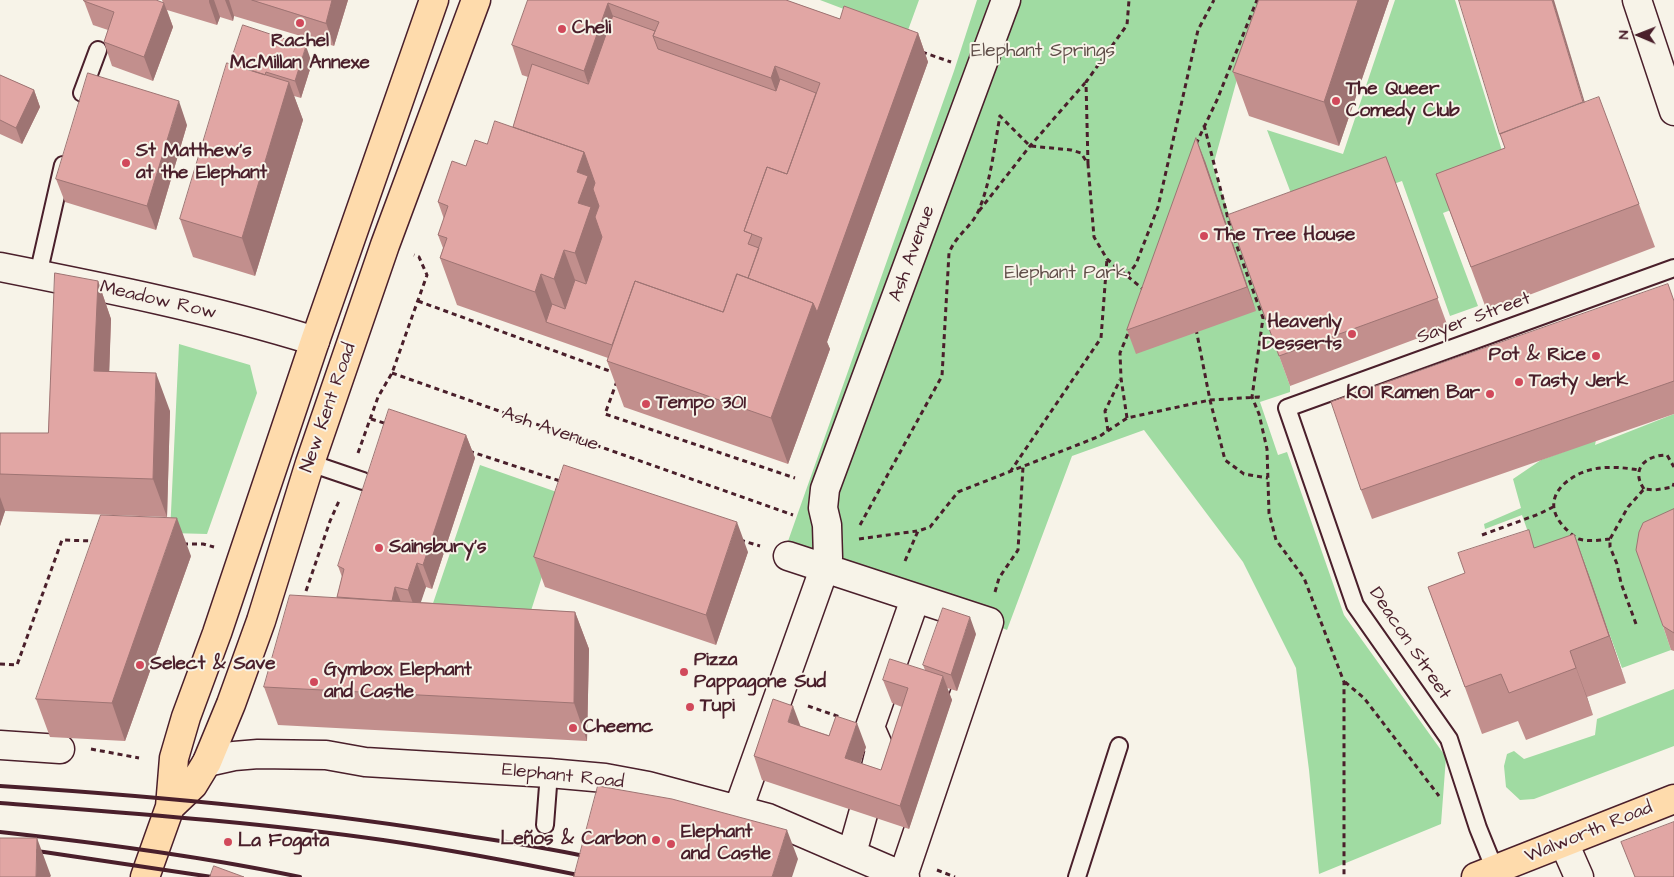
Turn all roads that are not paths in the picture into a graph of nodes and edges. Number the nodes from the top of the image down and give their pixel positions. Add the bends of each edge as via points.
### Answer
1 (434, 0) edge
2 (476, 0) edge
3 (1006, 0) edge
4 (1637, 0) edge
5 (98, 50) dead end
6 (1668, 73) edge
7 (78, 109) edge
8 (1674, 111) edge
9 (66, 154) edge
10 (0, 267) edge
11 (1674, 268) edge
12 (38, 275) junction
13 (315, 341) junction
14 (1287, 408) joint
15 (310, 463) junction
16 (357, 479) road end
17 (788, 556) road end
18 (826, 563) junction
19 (904, 595) junction
20 (0, 745) edge
21 (1119, 746) dead end
22 (60, 749) dead end
23 (207, 762) junction
24 (549, 773) junction
25 (871, 788) edge
26 (1674, 799) edge
27 (170, 808) junction
28 (738, 810) junction
29 (863, 814) edge
30 (545, 825) dead end
31 (1564, 843) junction
32 (852, 853) junction
33 (1485, 873) edge
34 (145, 877) edge
35 (904, 877) edge
36 (1077, 877) edge
37 (1579, 877) edge

1 - 13 main road, New Kent Road
2 - 15 main road, New Kent Road via 402,195
3 - 18 street, Ash Avenue via 824,498
4 - 6 street
5 - 7 lane
6 - 8 street
9 - 12 lane
10 - 12 street, Meadow Row
11 - 14 lane, Sayer Street
12 - 13 street, Meadow Row via 170,302
13 - 27 main road, New Kent Road via 179,739 174,758
14 - 33 lane, Deacon Street via 1355,605 1449,738 1478,828
15 - 16 lane
15 - 23 main road, New Kent Road via 261,621 232,704
17 - 18 street
18 - 19 street
18 - 28 street
19 - 25 street via 870,727 880,750
19 - 35 street via 989,622
20 - 22 street
21 - 36 lane
23 - 24 street, Elephant Road via 234,756 326,755 365,762
23 - 27 main road, New Kent Road via 193,785
24 - 28 street, Elephant Road via 641,785
24 - 30 lane
26 - 31 main road, Walworth Road
27 - 34 main road, New Kent Road
28 - 32 street, Elephant Road via 768,818
29 - 32 street
31 - 33 main road, Walworth Road
31 - 37 street
32 - 35 street, Elephant Road

